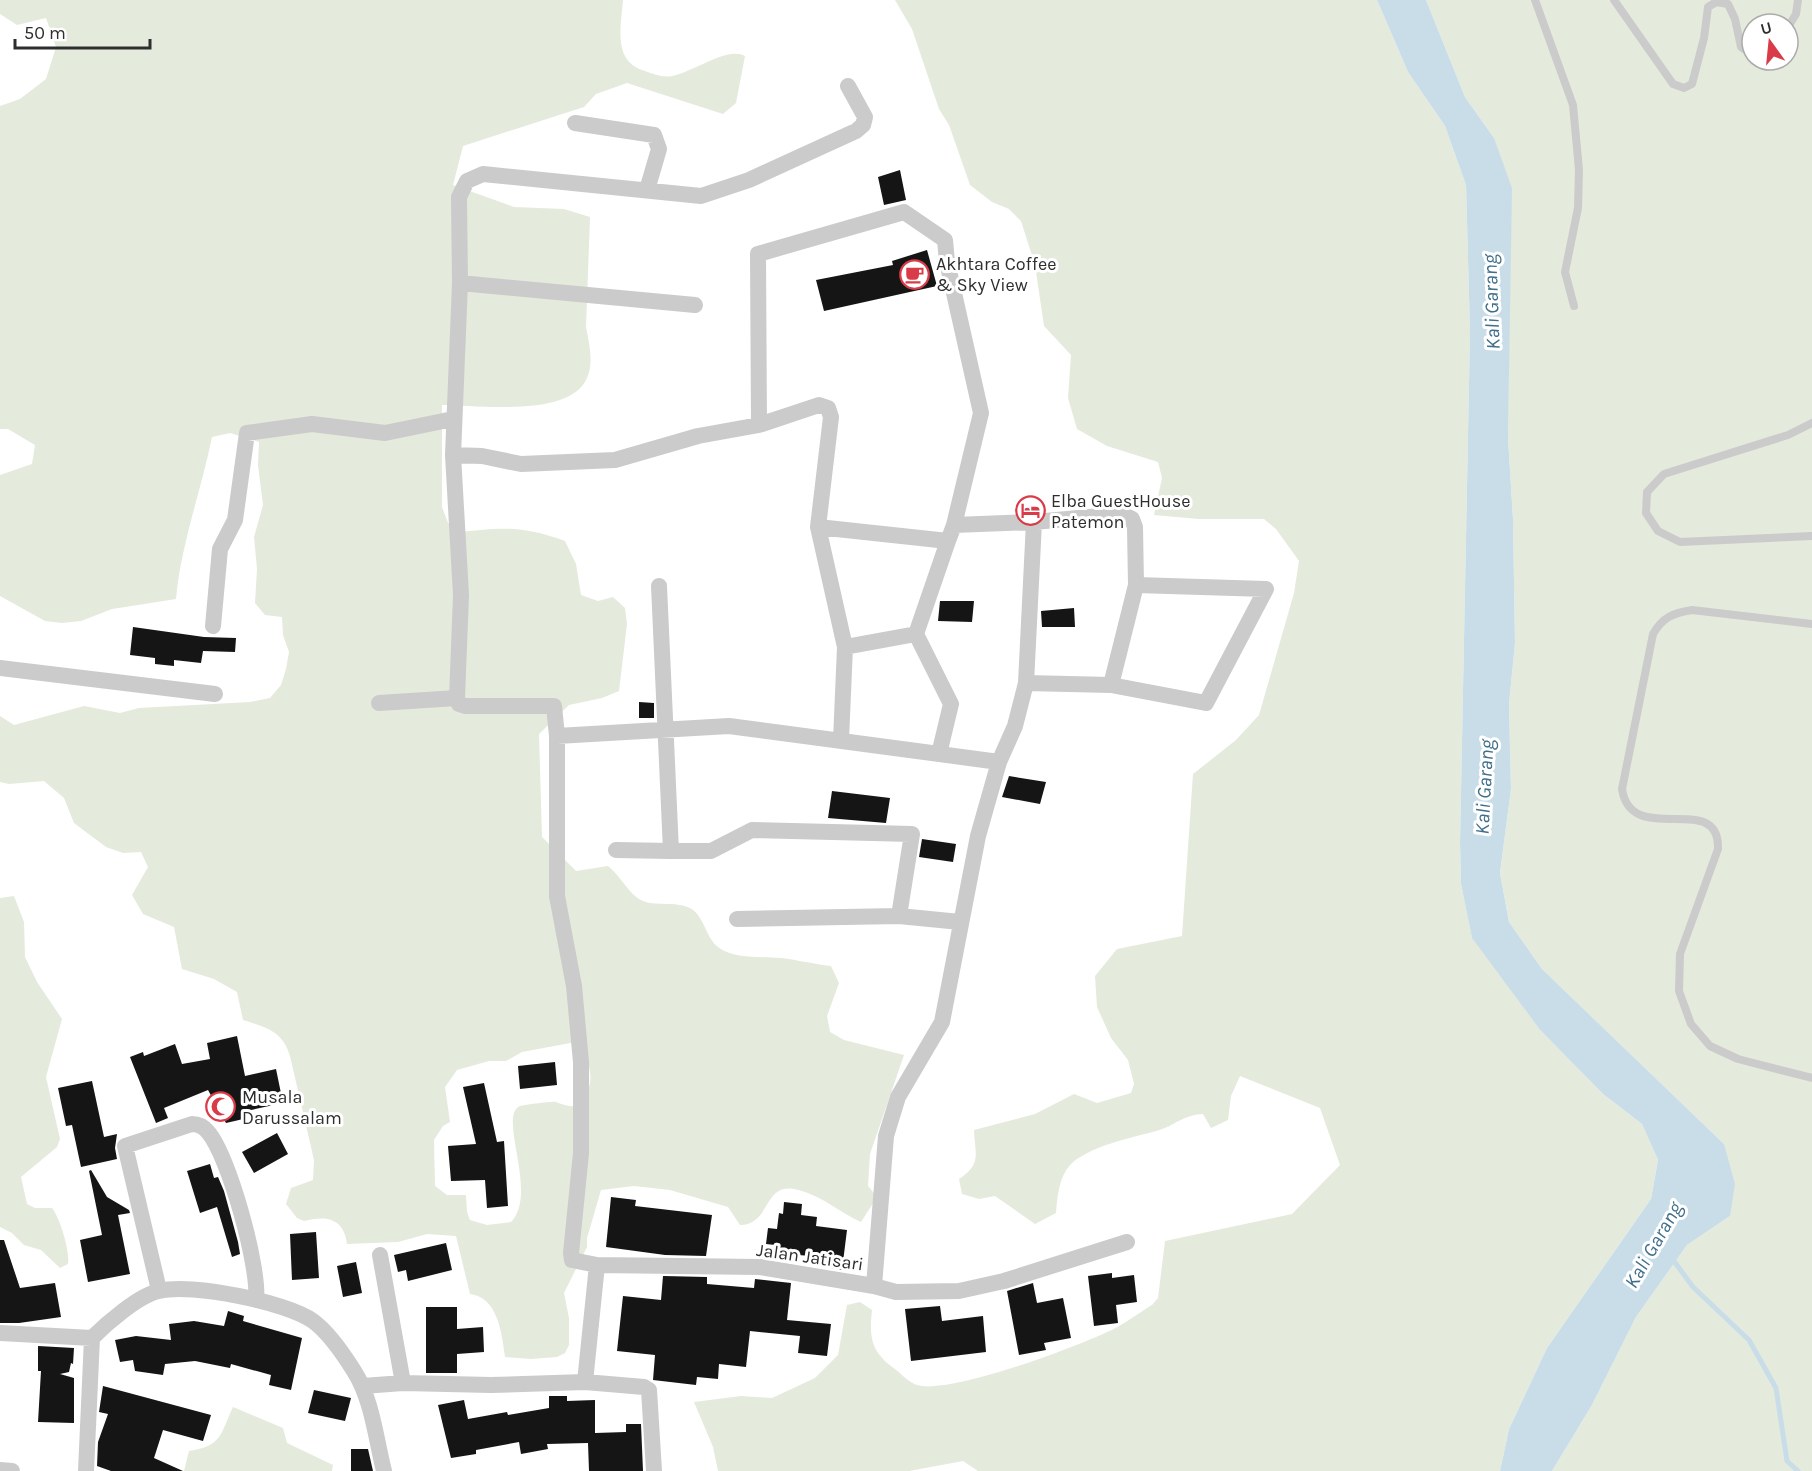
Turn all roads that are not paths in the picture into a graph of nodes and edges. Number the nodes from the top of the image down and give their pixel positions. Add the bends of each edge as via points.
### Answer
1 (1535, 0) edge
2 (1614, 0) edge
3 (1740, 42) edge
4 (848, 86) dead end
5 (574, 123) dead end
6 (647, 190) junction
7 (460, 283) junction
8 (694, 304) dead end
9 (1574, 306) dead end
10 (453, 419) junction
11 (1812, 423) edge
12 (759, 425) junction
13 (453, 455) junction
14 (1034, 522) junction
15 (818, 527) junction
16 (951, 533) junction
17 (1812, 536) edge
18 (1136, 585) junction
19 (659, 586) dead end
20 (1812, 624) edge
21 (213, 626) dead end
22 (916, 634) junction
23 (845, 647) junction
24 (0, 669) edge
25 (1026, 683) junction
26 (1111, 685) junction
27 (215, 694) dead end
28 (457, 698) junction
29 (379, 703) dead end
30 (666, 730) junction
31 (557, 736) junction
32 (842, 740) junction
33 (939, 754) junction
34 (999, 762) junction
35 (616, 850) dead end
36 (671, 851) junction
37 (899, 916) junction
38 (737, 919) dead end
39 (960, 922) junction
40 (1812, 1078) edge
41 (1127, 1242) dead end
42 (380, 1255) dead end
43 (597, 1264) junction
44 (874, 1286) junction
45 (159, 1290) junction
46 (256, 1300) junction
47 (0, 1334) edge
48 (92, 1338) junction
49 (585, 1382) junction
50 (403, 1383) junction
51 (363, 1386) junction
52 (0, 1470) edge
53 (12, 1471) edge
54 (86, 1471) edge
55 (384, 1471) edge
56 (654, 1471) edge

1 - 9 lane via 1573,105 1578,208 1565,272
2 - 3 lane via 1673,84 1683,88 1692,84 1708,7 1716,2 1728,4
4 - 6 street via 865,117 856,131 749,180 701,196
5 - 6 street via 654,135 659,149
6 - 7 street via 483,174 467,181 459,197
7 - 8 street
7 - 10 street
10 - 13 street
10 - 21 street via 385,433 312,424 247,433 235,520 220,549
11 - 17 lane via 1788,435 1664,474 1647,492 1646,513 1658,531 1680,542
12 - 13 street via 593,463 521,464
12 - 15 street via 819,405 828,408 831,417
12 - 16 street via 758,254 904,212 945,240 981,413
13 - 28 street via 461,596
14 - 16 street
14 - 18 street via 1122,514 1132,519
14 - 25 street
15 - 16 street
15 - 23 street
16 - 22 street
18 - 26 street
18 - 26 street via 1266,589 1206,703
19 - 30 street
20 - 40 lane via 1692,610 1674,613 1661,621 1653,634 1622,789 1631,812 1703,821 1714,829 1719,840 1680,954 1679,991 1691,1024 1710,1046 1738,1059
22 - 23 street
22 - 33 street via 951,704
23 - 32 street
24 - 27 street
25 - 26 street
25 - 34 street via 1015,726
28 - 29 street
28 - 31 street via 465,706 554,706
30 - 31 street
30 - 32 street via 729,726
30 - 36 street
31 - 43 street, Jalan Jatisari via 557,896 574,986 581,1062 581,1153 571,1253 576,1262
32 - 33 street
33 - 34 street
34 - 39 street
35 - 36 street
36 - 37 street via 711,851 752,830 912,834
37 - 38 street
37 - 39 street
39 - 44 street via 942,1022 898,1097 886,1136
41 - 44 street, Jalan Jatisari via 959,1291 896,1292
42 - 50 street
43 - 44 street, Jalan Jatisari via 760,1267
43 - 49 street
45 - 46 street
45 - 46 street via 125,1146 198,1124 221,1153 256,1270
45 - 48 street
46 - 51 street via 302,1314 316,1323
47 - 48 street
48 - 54 street
49 - 50 street
49 - 56 street via 649,1390
50 - 51 street
51 - 55 street
52 - 53 street

